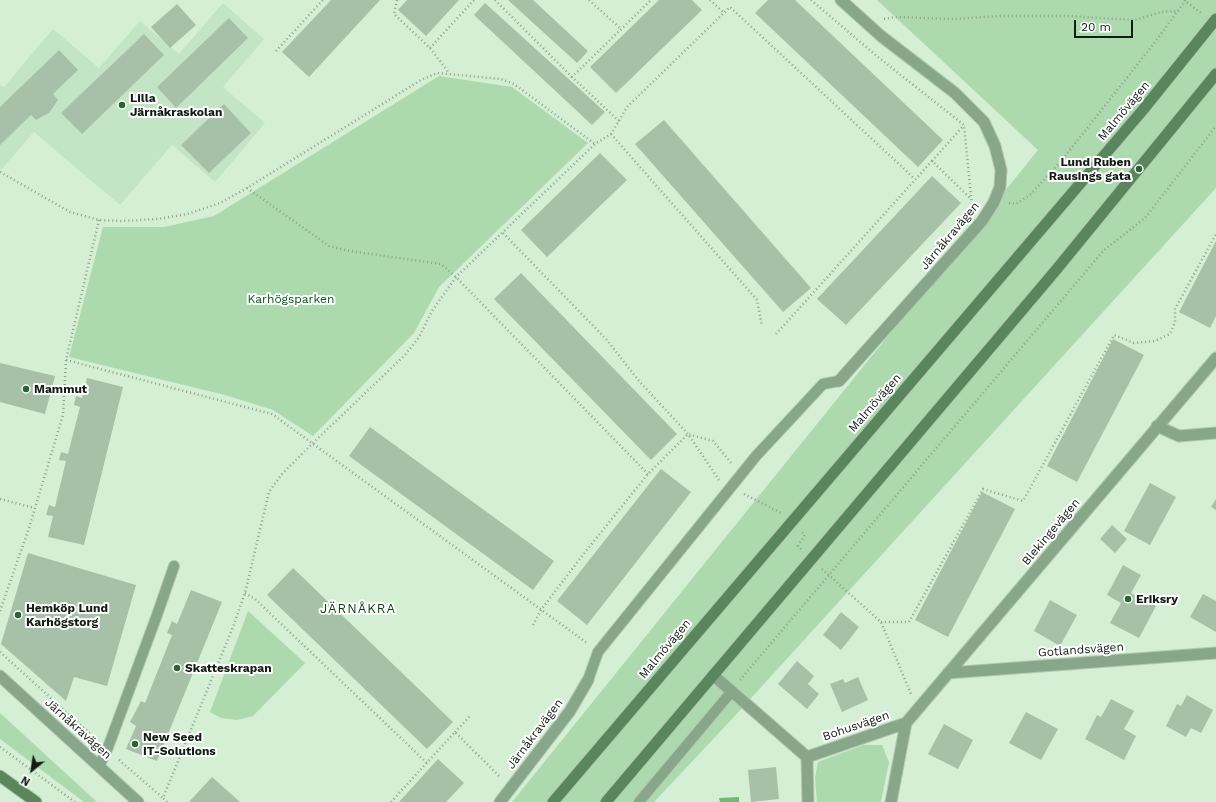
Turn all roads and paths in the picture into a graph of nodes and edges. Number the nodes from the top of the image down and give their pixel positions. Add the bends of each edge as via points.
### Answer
1 (323, 0) edge
2 (397, 0) edge
3 (474, 0) edge
4 (495, 0) edge
5 (589, 0) edge
6 (652, 0) edge
7 (710, 0) edge
8 (811, 0) edge
9 (841, 0) edge
10 (1185, 0) edge
11 (1178, 11) junction
12 (724, 13) junction
13 (1216, 19) edge
14 (864, 20) junction
15 (621, 29) junction
16 (430, 48) junction
17 (276, 51) dead end
18 (450, 74) junction
19 (1216, 74) edge
20 (572, 76) junction
21 (619, 121) junction
22 (964, 125) junction
23 (1216, 126) edge
24 (612, 134) junction
25 (595, 144) junction
26 (932, 161) junction
27 (0, 172) edge
28 (915, 179) junction
29 (247, 188) junction
30 (970, 198) junction
31 (994, 202) junction
32 (972, 210) dead end
33 (99, 220) junction
34 (503, 233) junction
35 (1216, 234) edge
36 (456, 277) junction
37 (762, 326) dead end
38 (776, 334) dead end
39 (1216, 358) edge
40 (66, 360) junction
41 (840, 381) joint
42 (1157, 426) junction
43 (1216, 433) edge
44 (688, 434) junction
45 (313, 443) junction
46 (648, 474) junction
47 (741, 475) junction
48 (727, 492) junction
49 (0, 499) edge
50 (35, 508) junction
51 (174, 566) dead end
52 (829, 575) junction
53 (245, 593) junction
54 (541, 610) junction
55 (0, 611) edge
56 (881, 622) junction
57 (533, 625) dead end
58 (0, 652) edge
59 (598, 652) junction
60 (1216, 653) edge
61 (948, 673) junction
62 (0, 676) edge
63 (714, 676) junction
64 (588, 680) joint
65 (732, 690) junction
66 (918, 709) junction
67 (470, 716) dead end
68 (906, 723) junction
69 (455, 732) junction
70 (0, 746) edge
71 (107, 750) junction
72 (807, 757) junction
73 (427, 763) junction
74 (99, 766) junction
75 (0, 776) edge
76 (511, 788) junction
77 (163, 798) junction
78 (36, 802) edge
79 (75, 802) edge
80 (138, 802) edge
81 (167, 802) edge
82 (391, 802) edge
83 (500, 802) edge
84 (553, 802) edge
85 (606, 802) edge
86 (639, 802) edge
87 (808, 802) edge
88 (890, 802) edge

1 - 17 path
2 - 16 path via 394,14
3 - 16 path
4 - 20 path
5 - 15 path
6 - 15 path
7 - 12 path
8 - 22 path
9 - 14 street, Järnåkravägen
10 - 11 path
11 - 14 path via 1161,12 1135,20 1067,16 954,19 895,17
11 - 31 path via 1062,160 1031,194 1016,204
12 - 21 path via 627,107
12 - 28 path via 730,7
13 - 84 main road, Malmövägen via 1142,111
14 - 31 street, Järnåkravägen via 954,93 984,122 995,146 1001,170 1000,187
15 - 20 path
16 - 18 path
18 - 25 path via 501,79 514,84
18 - 29 path via 437,73 421,80
19 - 63 main road via 1056,270
20 - 21 path
21 - 24 path
22 - 26 path
22 - 30 path
23 - 52 path via 1145,218 1104,250
24 - 25 path
24 - 37 path via 757,300
25 - 34 path
26 - 28 path
26 - 30 path
27 - 33 path via 70,212
28 - 38 path
29 - 33 path via 220,203 187,214 158,220
29 - 36 path via 329,246 441,264
30 - 32 path
31 - 41 street, Järnåkravägen via 982,221
33 - 40 path
34 - 36 path
34 - 44 path via 606,339 639,381
35 - 56 path via 1175,309 1175,322 1170,334 1155,341 1134,343 1114,335 1023,501 982,489 909,622
36 - 45 path via 405,355
36 - 46 path
39 - 42 street, Blekingevägen
40 - 45 path via 272,414
40 - 50 path via 62,416
41 - 47 lane via 823,384
42 - 43 street via 1179,436
42 - 61 street, Blekingevägen
44 - 46 path
44 - 47 path via 713,441
44 - 48 path
45 - 53 path via 282,474 269,492
45 - 54 path
46 - 54 path
47 - 48 lane
48 - 59 lane
49 - 50 path
50 - 55 path
51 - 71 lane
52 - 56 path
52 - 65 path
53 - 73 path via 255,599
53 - 77 path
54 - 57 path
54 - 59 path
56 - 66 path
58 - 71 path
59 - 64 lane
60 - 61 street, Gotlandsvägen
61 - 66 street, Blekingevägen
62 - 74 street, Järnåkravägen
63 - 65 street
63 - 85 main road
64 - 76 street, Järnåkravägen via 570,711
65 - 72 street
65 - 86 lane
66 - 68 street, Blekingevägen
67 - 69 path
68 - 72 street, Bohusvägen
68 - 88 street, Bohusvägen
69 - 73 path
69 - 76 path
70 - 79 path
71 - 74 lane
71 - 77 path
72 - 87 street
73 - 82 path
74 - 80 street, Järnåkravägen
75 - 78 main road
76 - 83 street, Järnåkravägen
77 - 81 path

